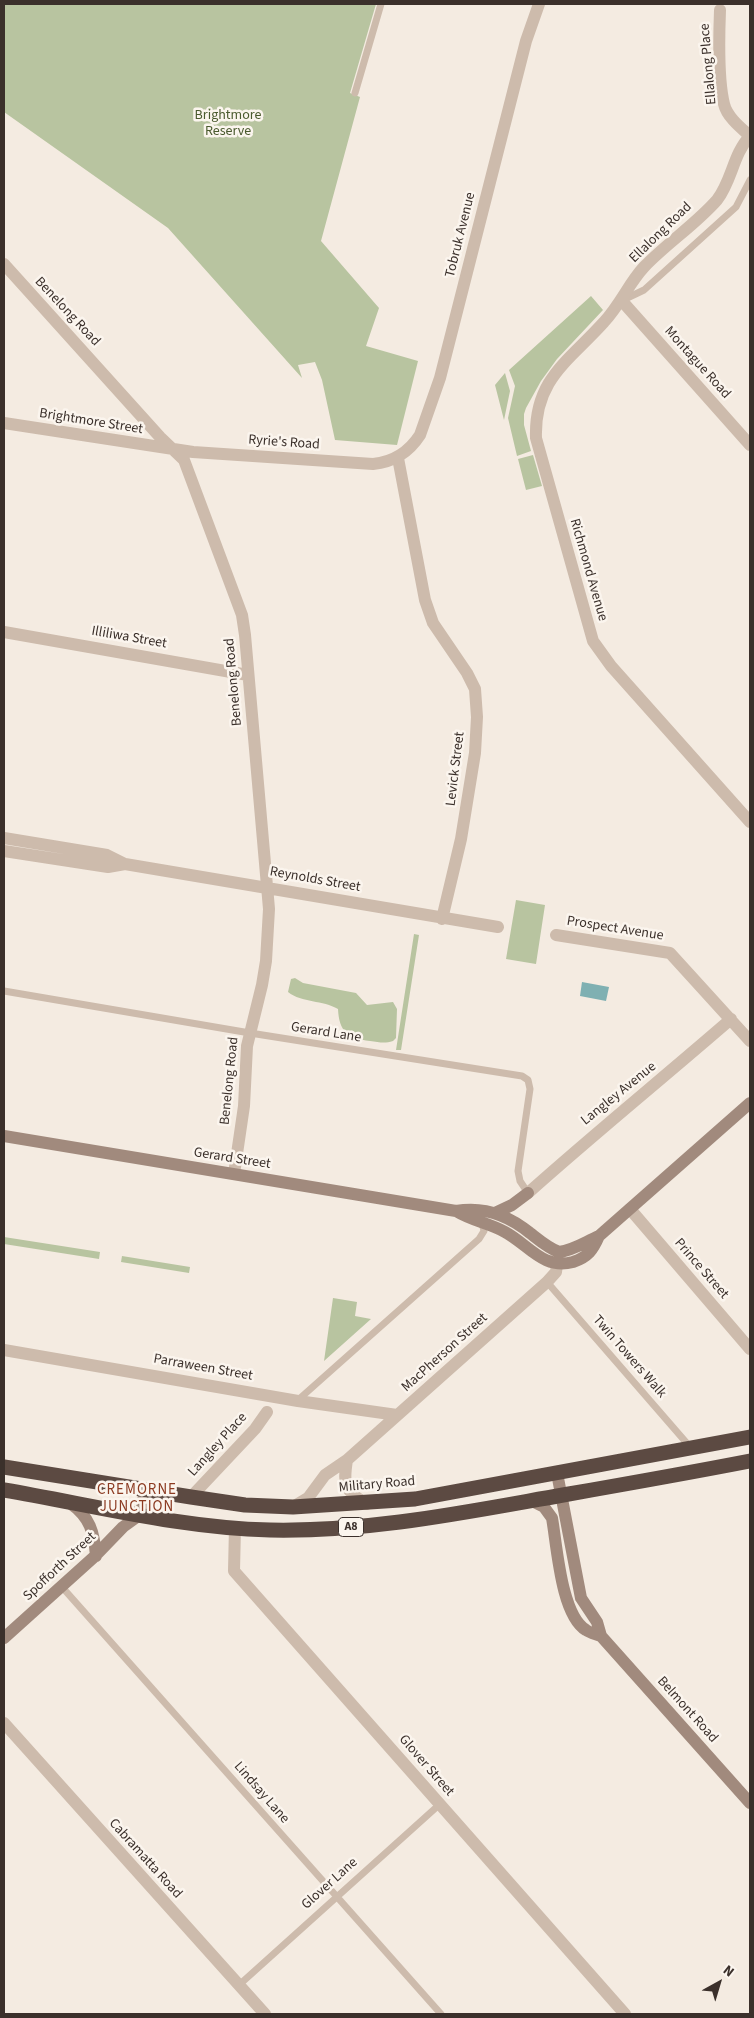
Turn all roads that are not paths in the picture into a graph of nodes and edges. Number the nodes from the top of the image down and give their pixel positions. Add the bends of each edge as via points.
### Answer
1 (381, 4) edge
2 (539, 4) edge
3 (720, 10) dead end
4 (355, 93) dead end
5 (750, 136) edge
6 (750, 180) edge
7 (4, 264) edge
8 (622, 301) junction
9 (4, 423) edge
10 (750, 445) edge
11 (173, 449) junction
12 (395, 459) junction
13 (4, 632) edge
14 (248, 675) junction
15 (750, 822) edge
16 (4, 838) edge
17 (4, 851) edge
18 (126, 864) junction
19 (267, 887) junction
20 (442, 919) junction
21 (498, 927) dead end
22 (556, 935) dead end
23 (4, 991) edge
24 (731, 1019) junction
25 (250, 1033) junction
26 (750, 1041) edge
27 (750, 1103) edge
28 (4, 1136) edge
29 (234, 1174) junction
30 (528, 1193) junction
31 (630, 1209) junction
32 (456, 1211) junction
33 (495, 1213) junction
34 (482, 1223) junction
35 (599, 1236) junction
36 (557, 1264) junction
37 (547, 1282) junction
38 (750, 1349) edge
39 (4, 1350) edge
40 (298, 1401) junction
41 (267, 1412) dead end
42 (397, 1415) junction
43 (750, 1437) edge
44 (691, 1448) junction
45 (348, 1460) junction
46 (750, 1461) edge
47 (4, 1467) edge
48 (557, 1473) junction
49 (4, 1490) edge
50 (146, 1490) junction
51 (562, 1495) junction
52 (190, 1497) junction
53 (67, 1501) junction
54 (532, 1501) junction
55 (367, 1504) junction
56 (293, 1507) junction
57 (141, 1514) junction
58 (235, 1527) junction
59 (96, 1556) junction
60 (62, 1587) junction
61 (601, 1636) junction
62 (4, 1638) edge
63 (4, 1723) edge
64 (750, 1803) edge
65 (440, 1804) junction
66 (335, 1896) junction
67 (239, 1985) junction
68 (265, 2014) edge
69 (441, 2014) edge
70 (625, 2014) edge

1 - 4 lane
2 - 12 street, Tobruk Avenue via 526,41 440,378 420,435
3 - 5 street, Ellalong Place via 724,105
5 - 8 street, Ellalong Road via 742,145 718,199 644,267
6 - 8 lane via 736,207 644,290
7 - 11 street, Benelong Road
8 - 10 street, Montague Road
8 - 15 street, Richmond Avenue via 550,380 538,408 536,438 594,641 611,666
9 - 11 street, Brightmore Street
11 - 12 street, Ryrie's Road via 373,464
11 - 14 street, Benelong Road via 184,460 242,615
12 - 20 street, Levick Street via 425,600 433,623 475,690 475,753 461,839
13 - 14 street, Illiliwa Street
14 - 19 street, Benelong Road
16 - 18 street, Reynolds Street via 107,855
17 - 18 street, Reynolds Street via 108,867
18 - 19 street, Reynolds Street
19 - 20 street, Reynolds Street
19 - 25 street, Benelong Road via 266,961
20 - 21 street, Reynolds Street
22 - 24 street, Prospect Avenue via 670,953
23 - 25 lane, Gerard Lane
24 - 26 street, Prospect Avenue
24 - 30 street, Langley Avenue
25 - 29 street, Benelong Road via 246,1046 244,1106
25 - 30 lane, Gerard Lane via 526,1078 530,1089 518,1171
27 - 31 main road
28 - 29 main road, Gerard Street
29 - 32 main road, Gerard Street
30 - 33 main road
31 - 35 main road
31 - 38 street, Prince Street
32 - 33 main road, Gerard Street via 474,1208
32 - 34 main road, Gerard Street
33 - 35 main road, Gerard Street via 517,1223 543,1244 559,1252 576,1248
34 - 36 main road, Gerard Street via 509,1234 541,1259
34 - 40 lane via 484,1231 479,1239
35 - 36 main road via 593,1250 582,1258
36 - 37 street, MacPherson Street via 556,1272
37 - 42 street, MacPherson Street
37 - 44 lane, Twin Towers Walk
39 - 40 street, Parraween Street
40 - 42 street, Parraween Street
41 - 52 street, Langley Place via 255,1429
42 - 45 street, MacPherson Street
43 - 44 highway, Military Road / A8
44 - 48 highway, Military Road / A8
45 - 55 street via 346,1488
45 - 56 street, MacPherson Street via 325,1475 308,1498
46 - 51 highway, A8
47 - 50 highway, Military Road / A8
48 - 51 main road, Belmont Road
48 - 55 highway, Military Road / A8 via 434,1496
49 - 53 highway, A8
50 - 52 highway, Military Road / A8
50 - 57 main road
51 - 54 highway, A8
51 - 61 main road, Belmont Road via 581,1598 597,1622
52 - 56 highway, Military Road / A8
53 - 57 highway, A8
53 - 59 main road via 81,1511 90,1524
54 - 58 highway, A8 via 402,1523 330,1529
54 - 61 main road, Belmont Road via 544,1507 552,1518 568,1605 585,1630
55 - 56 highway, Military Road / A8
57 - 58 highway, A8
57 - 59 main road, Spofforth Street via 123,1527
58 - 65 street, Glover Street via 234,1571
59 - 60 main road, Spofforth Street
60 - 62 main road, Spofforth Street
60 - 66 lane, Lindsay Lane
61 - 64 main road, Belmont Road
63 - 67 street, Cabramatta Road
65 - 66 lane, Glover Lane
65 - 70 street, Glover Street
66 - 67 lane, Glover Lane
66 - 69 lane, Lindsay Lane
67 - 68 street, Cabramatta Road

